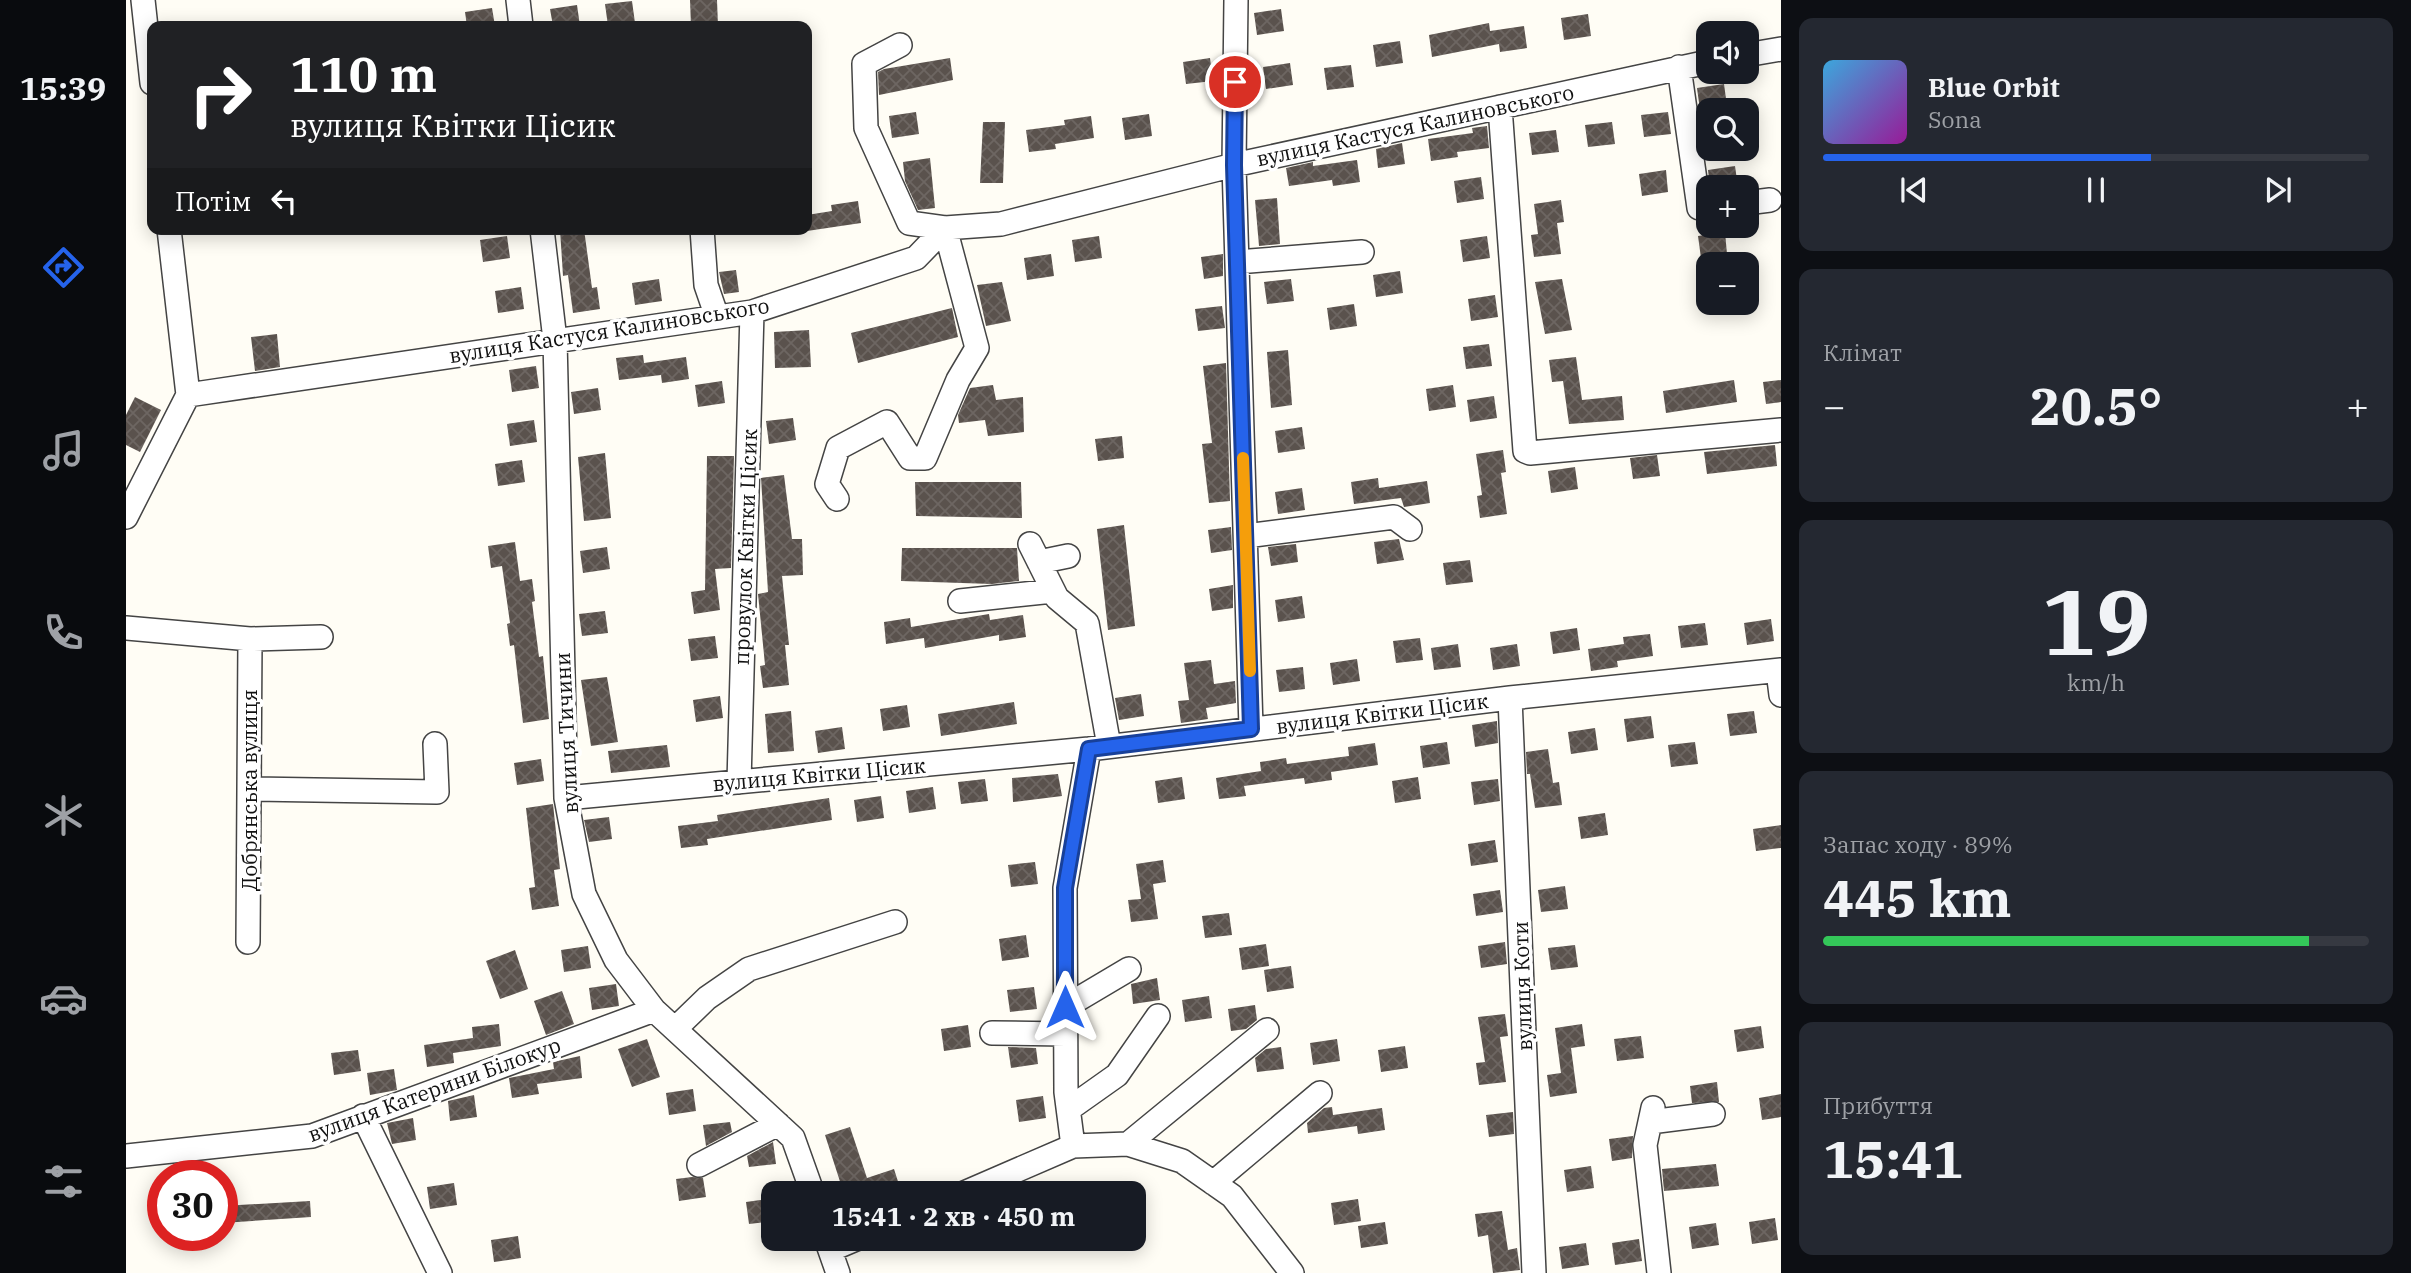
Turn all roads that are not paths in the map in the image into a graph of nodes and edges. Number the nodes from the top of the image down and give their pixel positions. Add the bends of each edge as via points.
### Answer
1 (143, 0) edge
2 (518, 0) edge
3 (1236, 0) edge
4 (520, 21) edge
5 (147, 37) edge
6 (900, 45) dead end
7 (1781, 49) edge
8 (1759, 53) edge
9 (1696, 64) edge
10 (1679, 67) junction
11 (1500, 107) junction
12 (1234, 165) junction
13 (1696, 187) edge
14 (1770, 200) dead end
15 (1759, 201) edge
16 (945, 228) junction
17 (170, 235) edge
18 (543, 235) edge
19 (702, 235) edge
20 (1362, 253) dead end
21 (1237, 262) junction
22 (752, 312) junction
23 (718, 317) junction
24 (555, 340) junction
25 (188, 395) junction
26 (1781, 430) edge
27 (837, 499) dead end
28 (126, 517) edge
29 (1410, 529) dead end
30 (1245, 536) junction
31 (1068, 556) dead end
32 (1053, 591) junction
33 (960, 601) dead end
34 (126, 628) edge
35 (321, 637) dead end
36 (250, 639) junction
37 (1779, 671) edge
38 (1781, 695) edge
39 (1510, 698) junction
40 (1251, 729) junction
41 (435, 744) dead end
42 (1099, 748) junction
43 (739, 782) junction
44 (249, 789) junction
45 (566, 798) junction
46 (895, 922) dead end
47 (248, 942) dead end
48 (1129, 970) dead end
49 (1065, 1007) junction
50 (654, 1010) junction
51 (1158, 1016) dead end
52 (675, 1029) junction
53 (1268, 1030) dead end
54 (992, 1033) dead end
55 (1065, 1034) junction
56 (1320, 1093) dead end
57 (1069, 1110) junction
58 (1713, 1114) dead end
59 (363, 1116) junction
60 (778, 1124) junction
61 (1128, 1144) junction
62 (1073, 1146) junction
63 (126, 1156) edge
64 (699, 1166) dead end
65 (808, 1181) edge
66 (992, 1181) edge
67 (1213, 1183) junction
68 (830, 1251) edge
69 (440, 1273) edge
70 (838, 1273) edge
71 (1292, 1273) edge
72 (1534, 1273) edge
73 (1659, 1273) edge

1 - 5 street
2 - 4 street
3 - 12 street
6 - 16 street via 864,64 866,128 909,223
7 - 8 street
9 - 10 street, вулиця Кастуся Калиновського
10 - 11 street, вулиця Кастуся Калиновського
10 - 13 street
11 - 12 street, вулиця Кастуся Калиновського
11 - 26 street via 1525,451
12 - 16 street, вулиця Кастуся Калиновського via 1001,225
12 - 21 street
14 - 15 street
16 - 22 street, вулиця Кастуся Калиновського via 916,258
16 - 27 street via 976,348 925,458 910,458 887,422 838,448 827,484
17 - 25 street
18 - 24 street, вулиця Тичини
19 - 23 street via 705,285
20 - 21 street
21 - 30 street
22 - 23 street, вулиця Кастуся Калиновського
22 - 43 street, провулок Квітки Цісик
23 - 24 street, вулиця Кастуся Калиновського
24 - 25 street, вулиця Кастуся Калиновського
24 - 45 street, вулиця Тичини
25 - 28 street
29 - 30 street via 1394,517
30 - 40 street
31 - 32 street via 1034,553
32 - 33 street
32 - 42 street via 1087,623
34 - 36 street
35 - 36 street
36 - 44 street, Добрянська вулиця
37 - 38 street
37 - 39 street, вулиця Квітки Цісик
39 - 40 street, вулиця Квітки Цісик
39 - 72 street, вулиця Коти
40 - 42 street, вулиця Квітки Цісик
41 - 44 street via 437,792
42 - 43 street, вулиця Квітки Цісик
42 - 49 street via 1065,888
43 - 45 street, вулиця Квітки Цісик
44 - 47 street, Добрянська вулиця
45 - 50 street, вулиця Тичини via 584,894 617,960
46 - 52 street via 749,969 707,998
48 - 49 street
49 - 55 street
50 - 52 street, вулиця Тичини
50 - 59 street, вулиця Катерини Білокур
51 - 57 street via 1117,1075
52 - 60 street, вулиця Тичини
53 - 61 street
54 - 55 street
55 - 57 street
56 - 67 street
57 - 62 street
58 - 73 street via 1652,1115 1645,1144
59 - 63 street, вулиця Катерини Білокур via 312,1136
59 - 69 street
60 - 64 street
60 - 65 street, вулиця Тичини via 793,1138
61 - 62 street
61 - 67 street via 1182,1161
62 - 66 street
67 - 71 street via 1232,1196
68 - 70 street

